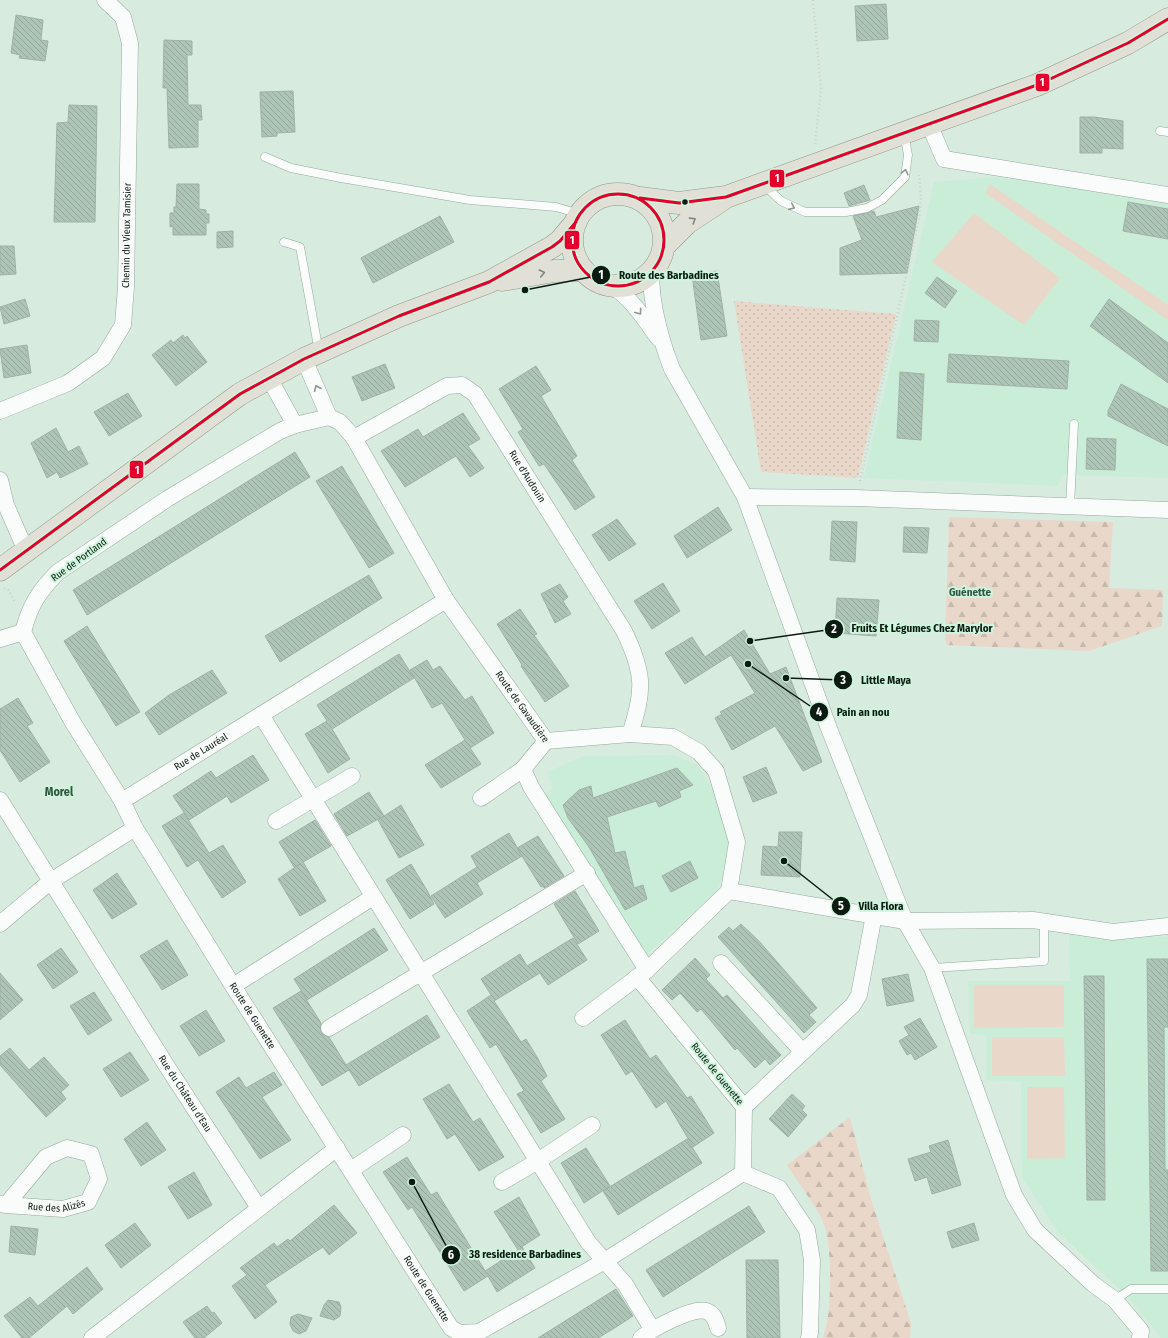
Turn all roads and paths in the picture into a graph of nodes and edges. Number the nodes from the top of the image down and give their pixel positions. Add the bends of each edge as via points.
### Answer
1 (105, 0) edge
2 (813, 0) edge
3 (1168, 20) edge
4 (929, 124) junction
5 (904, 133) junction
6 (265, 157) dead end
7 (907, 163) junction
8 (813, 164) junction
9 (763, 182) junction
10 (1168, 195) edge
11 (726, 197) junction
12 (640, 198) junction
13 (578, 218) junction
14 (284, 242) dead end
15 (664, 246) junction
16 (583, 270) junction
17 (651, 272) junction
18 (489, 282) junction
19 (611, 285) junction
20 (663, 346) junction
21 (312, 356) junction
22 (269, 378) junction
23 (0, 411) edge
24 (329, 417) junction
25 (1074, 424) dead end
26 (295, 425) junction
27 (354, 438) junction
28 (0, 480) edge
29 (745, 497) junction
30 (856, 498) junction
31 (1070, 506) junction
32 (1168, 510) edge
33 (26, 551) junction
34 (0, 570) edge
35 (446, 600) junction
36 (23, 632) junction
37 (0, 639) edge
38 (261, 715) junction
39 (630, 734) junction
40 (546, 741) junction
41 (523, 769) junction
42 (352, 776) dead end
43 (312, 798) junction
44 (481, 798) dead end
45 (0, 800) edge
46 (122, 801) junction
47 (276, 821) dead end
48 (135, 828) junction
49 (586, 873) junction
50 (51, 881) junction
51 (729, 891) junction
52 (373, 897) junction
53 (874, 915) junction
54 (905, 921) junction
55 (1044, 922) junction
56 (0, 924) edge
57 (1168, 926) edge
58 (722, 964) dead end
59 (932, 968) junction
60 (422, 973) junction
61 (642, 973) junction
62 (232, 986) junction
63 (583, 1018) dead end
64 (330, 1028) dead end
65 (802, 1051) junction
66 (744, 1107) junction
67 (592, 1125) dead end
68 (403, 1136) dead end
69 (337, 1148) junction
70 (538, 1161) junction
71 (351, 1170) junction
72 (743, 1173) junction
73 (502, 1182) dead end
74 (3, 1205) edge
75 (259, 1208) junction
76 (603, 1262) junction
77 (1168, 1289) edge
78 (1115, 1300) junction
79 (718, 1328) dead end
80 (647, 1334) edge
81 (1143, 1336) edge
82 (92, 1338) edge
83 (809, 1338) edge

1 - 23 street, Chemin du Vieux Tamisier via 123,17 130,43 123,325 103,358 68,383
2 - 8 path via 821,89
3 - 4 main road via 1128,43 1037,86
4 - 5 main road
4 - 10 street via 944,158
5 - 7 lane
5 - 8 main road
6 - 13 lane via 291,168 341,178 470,200 556,207
9 -> 7 lane via 781,201 793,208 805,212 846,212 867,208 882,200 905,177
7 - 30 path via 918,171 921,184 919,218
8 - 9 main road
9 - 11 main road
11 - 12 main road via 679,203
15 -> 11 main road via 687,223
12 - 13 main road via 610,194 596,199
12 - 15 main road via 659,218 664,232
13 - 16 main road via 573,231 574,252
13 - 18 main road via 552,247
14 - 21 lane via 300,247
15 - 17 main road via 660,260
18 -> 16 main road via 554,271
16 - 19 main road via 600,282
17 - 19 main road via 633,284
17 - 20 street via 652,295
18 - 21 main road via 399,316
19 -> 20 street via 625,294
20 - 29 street via 672,369
21 - 22 main road
24 -> 21 street
22 - 26 street
22 - 33 main road via 228,402
24 - 26 street, Rue de Portland
24 - 27 street, Route de Gavaudière via 340,422
25 - 31 lane
26 - 36 street, Rue de Portland via 280,431 167,499 58,572 43,587 32,604
27 - 35 street, Route de Gavaudière
27 - 39 street, Rue d'Audouin via 447,386 462,385 475,394 624,631 636,656 641,680 639,708
28 - 33 street via 6,505
29 - 30 street
29 - 54 street via 828,726
30 - 31 street
31 - 32 street
33 - 34 main road
35 - 38 street, Rue de Lauréal
35 - 40 street, Route de Gavaudière
36 - 37 street
36 - 46 street via 72,721
38 - 43 street
38 - 46 street, Rue de Lauréal
39 - 40 street, Route de Gavaudière
39 - 51 street, Route de Gavaudière via 673,737 699,752 716,771 737,842
40 - 41 street
41 - 44 street
41 - 49 street, Route de Guenette via 531,787
42 - 43 street
43 - 47 street
43 - 52 street
45 - 50 street, Rue du Château d'Eau
46 - 48 street
48 - 50 street
48 - 62 street, Route de Guenette
49 - 60 street
49 - 61 street, Route de Guenette
50 - 56 street
50 - 75 street, Rue du Château d'Eau
51 - 53 street
51 - 61 street
52 - 60 street
52 - 62 street
53 - 54 street
53 - 65 street via 859,995 853,1005
54 - 55 street
54 - 59 street
55 - 57 street via 1113,932
55 - 59 lane via 1044,961
58 - 65 street
59 - 78 street via 1014,1195 1035,1230 1093,1284
60 - 64 street
60 - 70 street
61 - 63 street
61 - 66 street, Route de Guenette
62 - 69 street, Route de Guenette
65 - 66 street
66 - 72 street, Route de Guenette
67 - 70 street
68 - 71 street
69 - 71 street, Route de Guenette
69 - 75 street
70 - 73 street
70 - 76 street
71 - 76 street, Route de Guenette via 451,1328 460,1333 479,1332
72 - 76 street, Route de Guenette
72 - 83 street via 779,1188 807,1230 812,1260
74 - 74 street, Rue des Alizés via 46,1157 67,1148 91,1154 99,1179 88,1202 63,1210
75 - 82 street
76 - 80 street via 625,1284
77 - 78 lane via 1131,1289
78 - 81 street
79 - 80 street via 714,1316 706,1310 690,1313

